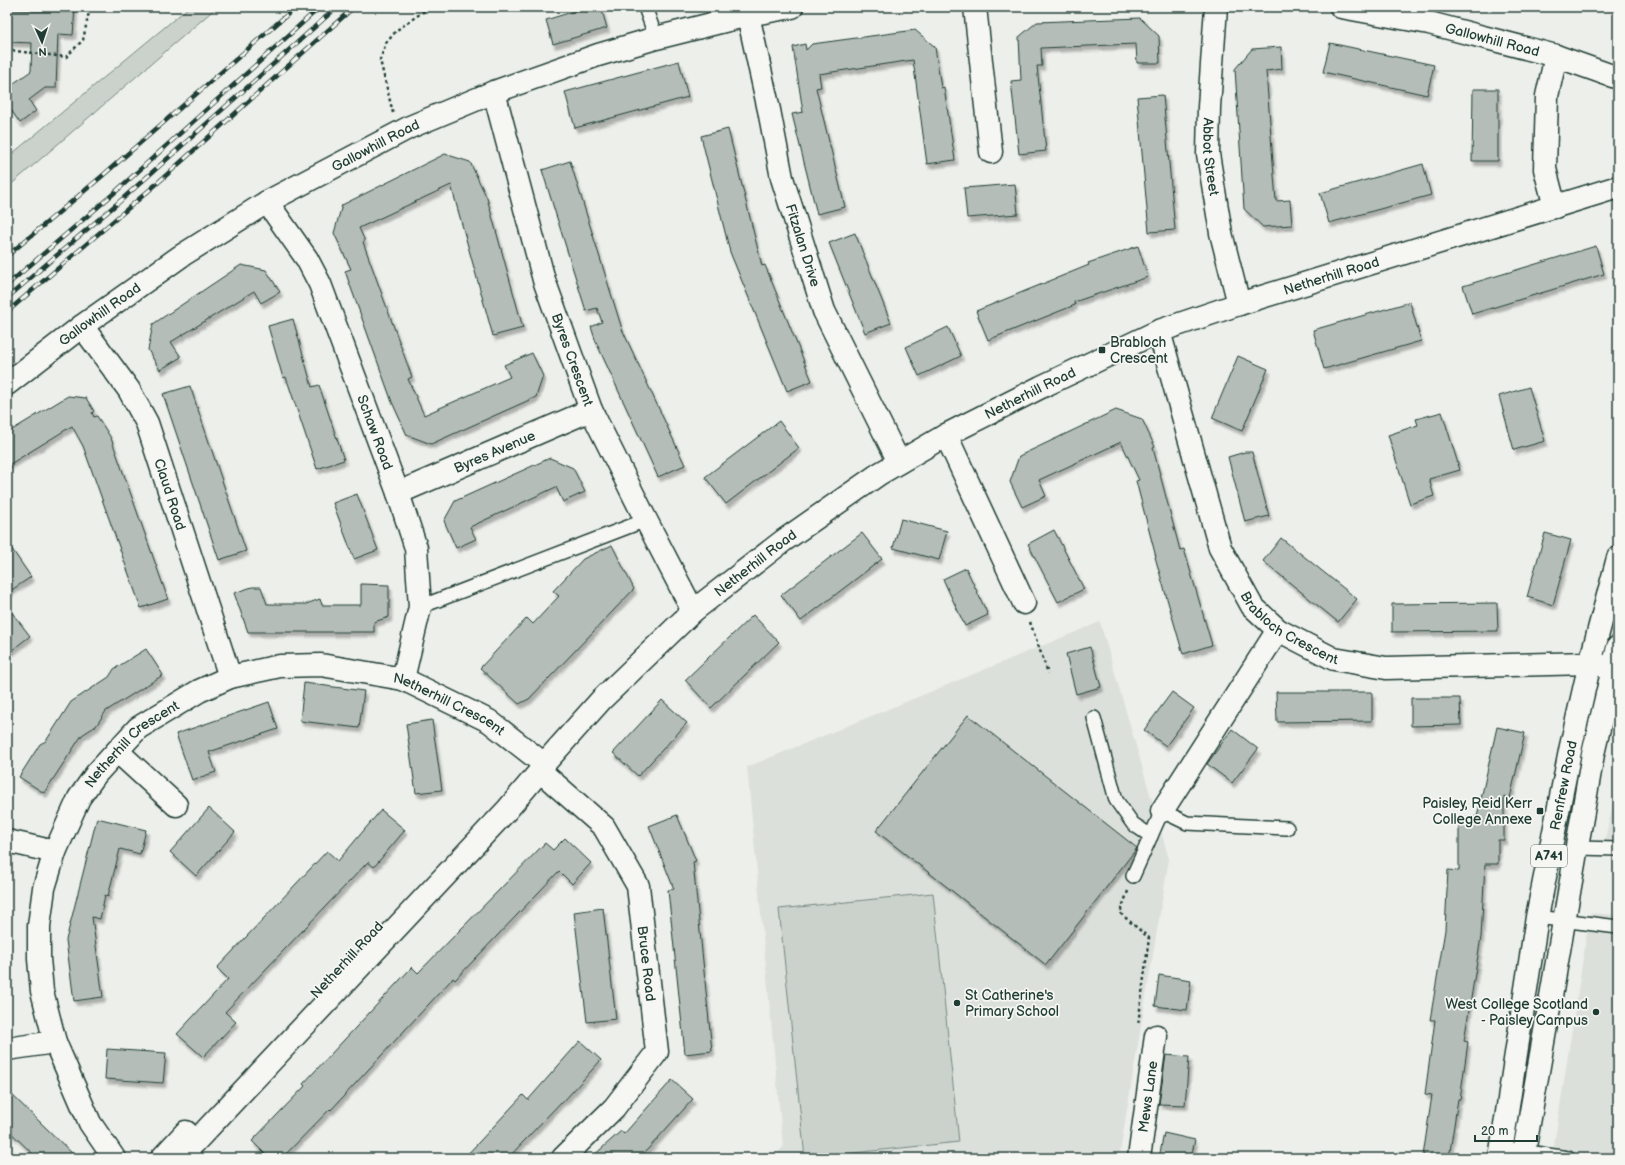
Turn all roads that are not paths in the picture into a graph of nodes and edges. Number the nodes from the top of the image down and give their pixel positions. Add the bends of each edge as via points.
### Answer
1 (645, 7) edge
2 (792, 7) edge
3 (975, 7) edge
4 (1216, 7) edge
5 (1341, 7) edge
6 (748, 15) junction
7 (656, 38) junction
8 (1556, 56) junction
9 (1618, 78) edge
10 (494, 92) junction
11 (991, 152) dead end
12 (1618, 187) edge
13 (267, 202) junction
14 (1555, 207) junction
15 (1239, 304) junction
16 (82, 326) junction
17 (1159, 331) junction
18 (7, 384) edge
19 (591, 410) junction
20 (946, 435) junction
21 (899, 462) junction
22 (398, 493) junction
23 (646, 520) junction
24 (1618, 558) edge
25 (1024, 603) road end
26 (420, 607) junction
27 (693, 611) junction
28 (1278, 630) junction
29 (1618, 647) edge
30 (1590, 662) junction
31 (1613, 668) junction
32 (230, 677) junction
33 (403, 679) junction
34 (1094, 718) dead end
35 (117, 751) junction
36 (542, 768) junction
37 (176, 805) dead end
38 (1162, 811) junction
39 (1287, 828) dead end
40 (1150, 836) junction
41 (7, 841) edge
42 (1578, 848) junction
43 (1618, 849) edge
44 (55, 852) junction
45 (1133, 876) road end
46 (1537, 917) junction
47 (1564, 921) junction
48 (1618, 927) edge
49 (1146, 1034) road end
50 (55, 1042) junction
51 (7, 1049) edge
52 (1501, 1153) edge
53 (1524, 1155) edge
54 (114, 1158) edge
55 (162, 1158) edge
56 (180, 1158) edge
57 (563, 1158) edge
58 (1139, 1158) edge
59 (1568, 1158) edge

1 - 7 lane
2 - 6 street, Gallowhill Road
3 - 11 street
4 - 15 street, Abbot Street via 1208,154 1221,234
5 - 8 street, Gallowhill Road via 1429,23
6 - 7 street, Gallowhill Road
6 - 21 street, Fitzalan Drive via 782,178 824,312
7 - 10 street, Gallowhill Road via 598,55
8 - 9 street, Gallowhill Road
8 - 14 street via 1548,96 1545,169
10 - 13 street, Gallowhill Road via 401,132
10 - 19 street, Byres Crescent via 544,280
12 - 14 street, Netherhill Road
13 - 16 street, Gallowhill Road via 181,256
13 - 22 street, Schaw Road via 307,259 320,284
14 - 15 street, Netherhill Road
15 - 17 street, Netherhill Road
16 - 18 street, Gallowhill Road
16 - 32 street, Claud Road via 130,390 147,423
17 - 20 street, Netherhill Road
17 - 28 street, Brabloch Crescent via 1220,548 1252,606
19 - 22 street, Byres Avenue
19 - 23 street, Byres Crescent
20 - 21 street, Netherhill Road
20 - 25 street
21 - 27 street, Netherhill Road via 783,541
22 - 26 street, Schaw Road via 416,548
23 - 26 lane
23 - 27 street, Byres Crescent
24 - 30 street, Renfrew Road / A741
26 - 33 street, Schaw Road
27 - 36 street, Netherhill Road via 602,699
28 - 30 street, Brabloch Crescent via 1334,659 1386,668
28 - 38 street
29 - 31 street, Renfrew Road / A741
30 - 31 street, Brabloch Crescent
30 - 46 street, Renfrew Road / A741
31 - 42 street, Renfrew Road / A741 via 1594,754
32 - 33 street, Netherhill Crescent via 280,666 321,665
32 - 35 street, Netherhill Crescent via 199,691 138,728
33 - 36 street, Netherhill Crescent via 489,721
34 - 40 lane via 1116,800 1134,824
35 - 37 street
35 - 44 street, Netherhill Crescent via 79,798
36 - 55 street, Netherhill Road via 495,802
36 - 56 street, Netherhill Road via 496,821
36 - 57 street, Bruce Road via 604,827 638,886 657,1052 614,1108
38 - 39 lane via 1187,823
38 - 40 lane
40 - 45 lane
41 - 44 street
42 - 43 lane
42 - 47 street, Renfrew Road / A741
44 - 50 street, Netherhill Crescent via 44,888 39,926 39,959 42,991
46 - 47 lane
46 - 52 street, Renfrew Road / A741
47 - 48 lane
47 - 53 street, Renfrew Road / A741
49 - 58 street, Mews Lane
50 - 51 street
50 - 54 street, Netherhill Crescent via 90,1123
52 - 53 lane
53 - 59 lane

